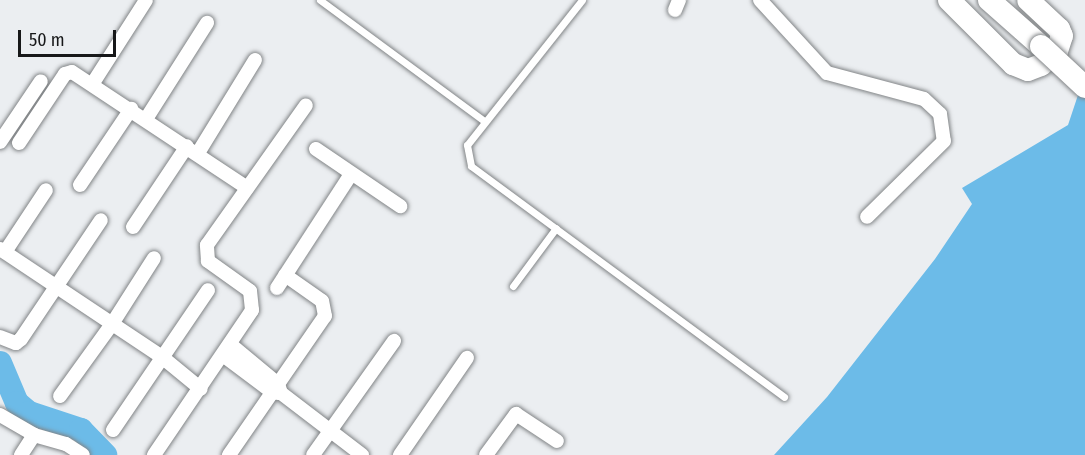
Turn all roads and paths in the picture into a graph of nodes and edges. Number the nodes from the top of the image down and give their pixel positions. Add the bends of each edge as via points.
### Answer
1 (146, 0) edge
2 (320, 0) edge
3 (582, 0) edge
4 (760, 0) edge
5 (949, 0) edge
6 (989, 0) edge
7 (1028, 0) edge
8 (207, 23) dead end
9 (255, 60) dead end
10 (41, 81) dead end
11 (93, 83) junction
12 (1085, 87) edge
13 (306, 105) dead end
14 (131, 109) junction
15 (146, 119) junction
16 (484, 121) junction
17 (0, 142) edge
18 (19, 143) dead end
19 (316, 149) dead end
20 (192, 150) junction
21 (351, 174) junction
22 (80, 185) dead end
23 (247, 188) junction
24 (46, 190) dead end
25 (400, 206) dead end
26 (867, 217) dead end
27 (101, 220) dead end
28 (133, 227) dead end
29 (556, 228) junction
30 (3, 251) edge
31 (153, 258) dead end
32 (285, 275) junction
33 (513, 286) dead end
34 (57, 288) junction
35 (277, 288) dead end
36 (208, 290) dead end
37 (112, 324) junction
38 (0, 337) edge
39 (394, 341) dead end
40 (228, 351) junction
41 (162, 357) junction
42 (467, 358) dead end
43 (201, 389) junction
44 (277, 390) junction
45 (60, 396) dead end
46 (784, 397) dead end
47 (0, 415) edge
48 (113, 430) dead end
49 (330, 431) junction
50 (34, 435) junction
51 (557, 441) dead end
52 (21, 455) edge
53 (83, 455) edge
54 (154, 455) edge
55 (228, 455) edge
56 (313, 455) edge
57 (362, 455) edge
58 (400, 455) edge
59 (486, 455) edge

1 - 11 street
2 - 16 lane
3 - 16 lane
4 - 26 street via 827,73 924,99 940,114 944,141
5 - 7 main road via 1014,64 1028,70 1057,51 1062,36
6 - 12 main road, bridge
8 - 15 street
9 - 20 street
10 - 17 street
11 - 14 street
11 - 18 street via 72,72 65,74
13 - 23 street
14 - 15 street
14 - 22 street
15 - 20 street
16 - 29 lane via 467,145 471,166
19 - 21 street
20 - 23 street
20 - 28 street
21 - 25 street
21 - 32 street
23 - 40 street via 214,230 206,255 214,267 250,291 253,302 250,318
24 - 30 street
27 - 34 street
29 - 33 lane
29 - 46 lane
30 - 34 street
31 - 37 street
32 - 35 street
32 - 44 street via 326,308 325,316
34 - 37 street
34 - 38 street via 21,339 16,343
36 - 41 street
37 - 41 street
37 - 45 street
39 - 49 street
40 - 43 street
40 - 44 street
41 - 43 street
41 - 48 street
42 - 58 street
43 - 54 street
44 - 49 street
44 - 55 street
47 - 50 street
49 - 56 street
49 - 57 street
50 - 52 street
50 - 53 street via 66,444
51 - 59 street via 516,414

